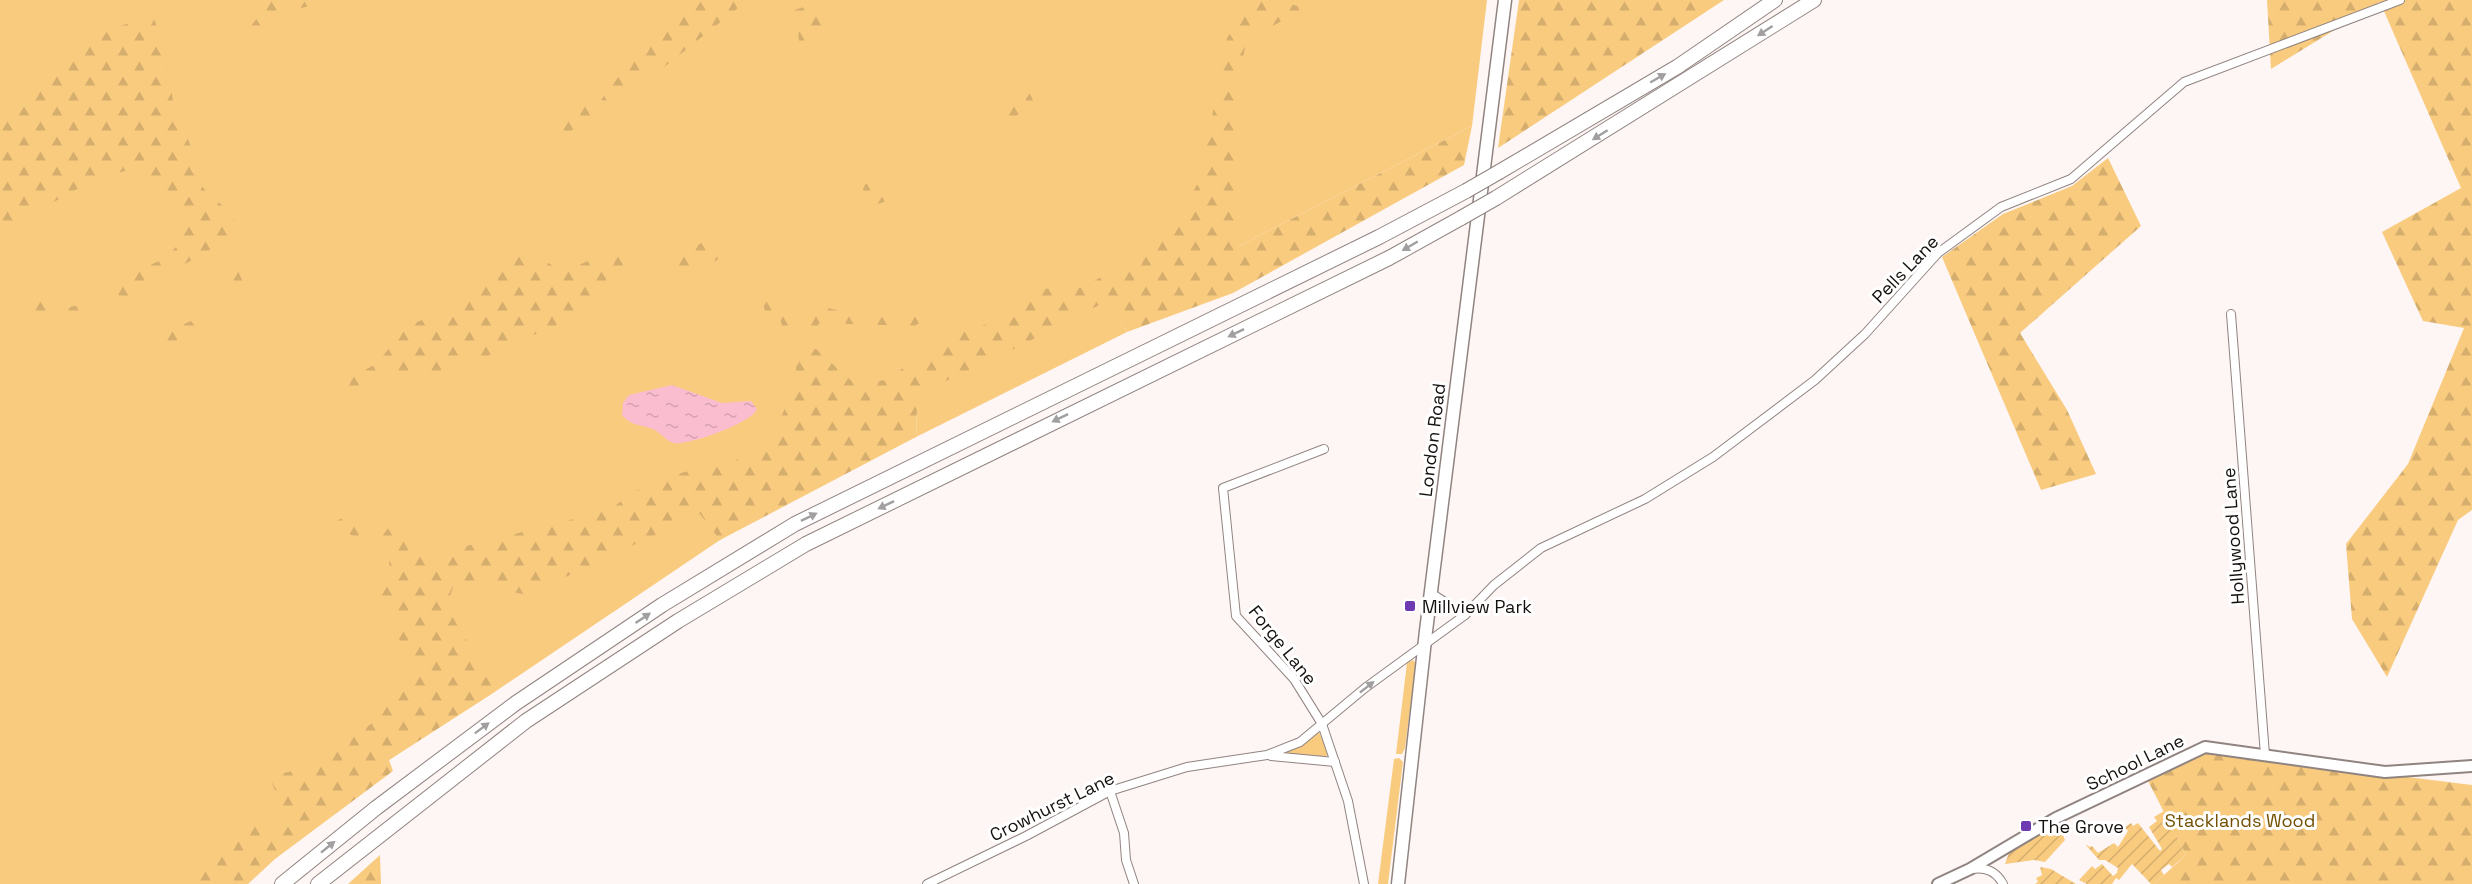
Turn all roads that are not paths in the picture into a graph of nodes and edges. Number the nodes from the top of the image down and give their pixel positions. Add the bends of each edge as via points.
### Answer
1 (1505, 0) edge
2 (1775, 0) edge
3 (1814, 0) edge
4 (2400, 0) edge
5 (2231, 314) dead end
6 (1324, 449) dead end
7 (1431, 593) junction
8 (1464, 615) junction
9 (1424, 644) junction
10 (1322, 724) junction
11 (1267, 755) junction
12 (2265, 755) junction
13 (1335, 762) junction
14 (2472, 766) edge
15 (1110, 791) junction
16 (1970, 869) junction
17 (282, 884) edge
18 (318, 884) edge
19 (927, 884) edge
20 (1134, 884) edge
21 (1364, 884) edge
22 (1398, 884) edge
23 (1938, 884) edge
24 (2003, 884) edge

1 - 7 main road, London Road
17 -> 2 highway, bridge via 516,703 662,605 795,524 1466,191 1677,67
3 -> 18 highway, bridge via 1496,198 1389,258 806,544 678,621 526,721
4 - 8 street, Pells Lane via 2184,82 2070,178 2001,207 1938,252 1865,333 1815,380 1713,457 1645,498 1542,548 1494,585
5 - 12 street, Hollywood Lane
6 - 10 street, Forge Lane via 1223,488 1236,616 1294,679
7 - 8 street
7 - 9 main road, London Road
8 - 9 street, Pells Lane
10 -> 9 street, Crowhurst Lane
9 - 22 main road, London Road
10 - 11 street, Crowhurst Lane via 1300,742
10 - 13 street, Forge Lane
11 - 13 street, Crowhurst Lane
11 - 15 street, Crowhurst Lane via 1187,767
12 - 14 street, School Lane via 2385,772
12 - 16 street, School Lane via 2205,747 2056,818
13 - 21 street, Forge Lane via 1348,801
15 - 19 street, Crowhurst Lane
15 - 20 street via 1124,833 1126,860
16 - 23 street, School Lane
16 - 24 street via 1982,867 1993,871

